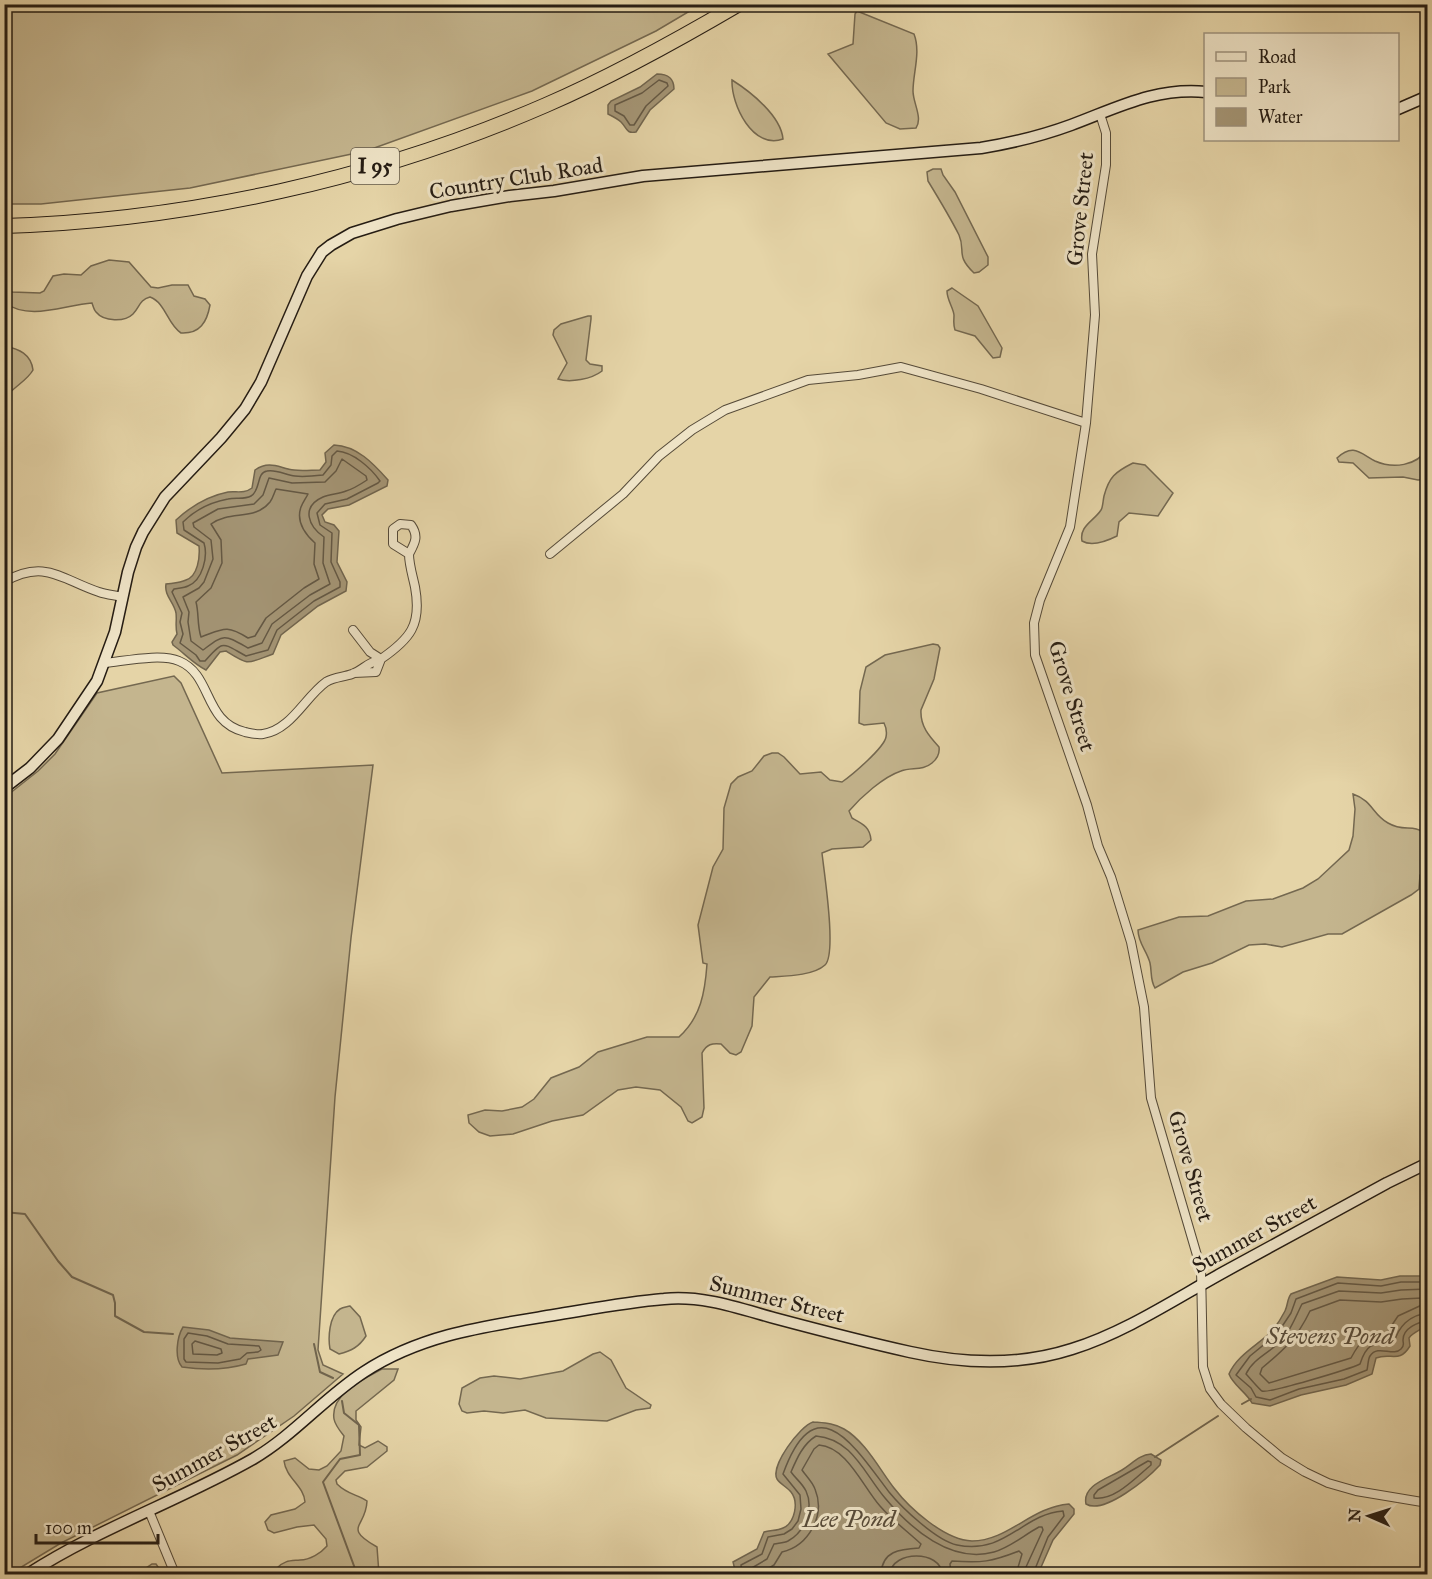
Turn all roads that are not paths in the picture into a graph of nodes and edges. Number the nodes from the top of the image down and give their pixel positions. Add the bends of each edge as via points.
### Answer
1 (739, 4) edge
2 (1204, 92) edge
3 (1428, 96) edge
4 (1399, 110) edge
5 (1100, 114) junction
6 (4, 226) edge
7 (1086, 423) junction
8 (409, 554) dead end
9 (550, 554) dead end
10 (4, 582) edge
11 (123, 597) junction
12 (353, 630) dead end
13 (381, 659) junction
14 (105, 663) junction
15 (4, 788) edge
16 (1428, 1162) edge
17 (1202, 1284) junction
18 (1428, 1503) edge
19 (149, 1511) junction
20 (28, 1575) edge
21 (175, 1575) edge

1 - 6 highway, I 95 via 643,59 548,104 377,166 201,207
2 - 5 street via 1160,93
3 - 4 street
5 - 7 street, Grove Street via 1106,134 1106,165 1092,254 1095,315
5 - 11 street, Country Club Road via 1028,139 981,148 644,176 451,206 352,233 322,252 308,275 245,410 165,497 136,547
7 - 9 street via 901,367 808,380 725,410 692,430
7 - 17 street, Grove Street via 1070,527 1034,623 1035,656 1131,942 1144,1007 1151,1098
8 - 13 street via 418,601 415,621 409,635
10 - 11 street via 22,574 44,572 65,576 100,593
11 - 14 street, Country Club Road
12 - 13 street via 370,652
13 - 14 street via 328,681 279,728 263,734 228,726 214,710 198,676 177,660
14 - 15 street, Country Club Road via 98,681 58,739
16 - 17 street, Summer Street
17 - 18 street, Grove Street via 1205,1376 1215,1397 1245,1428 1282,1458 1316,1478 1356,1491
17 - 19 street, Summer Street via 1129,1326 1073,1349 1044,1357 994,1362 910,1352 694,1299 667,1298 455,1332 417,1345 362,1373 290,1434 254,1458
19 - 20 street, Summer Street
19 - 21 street

